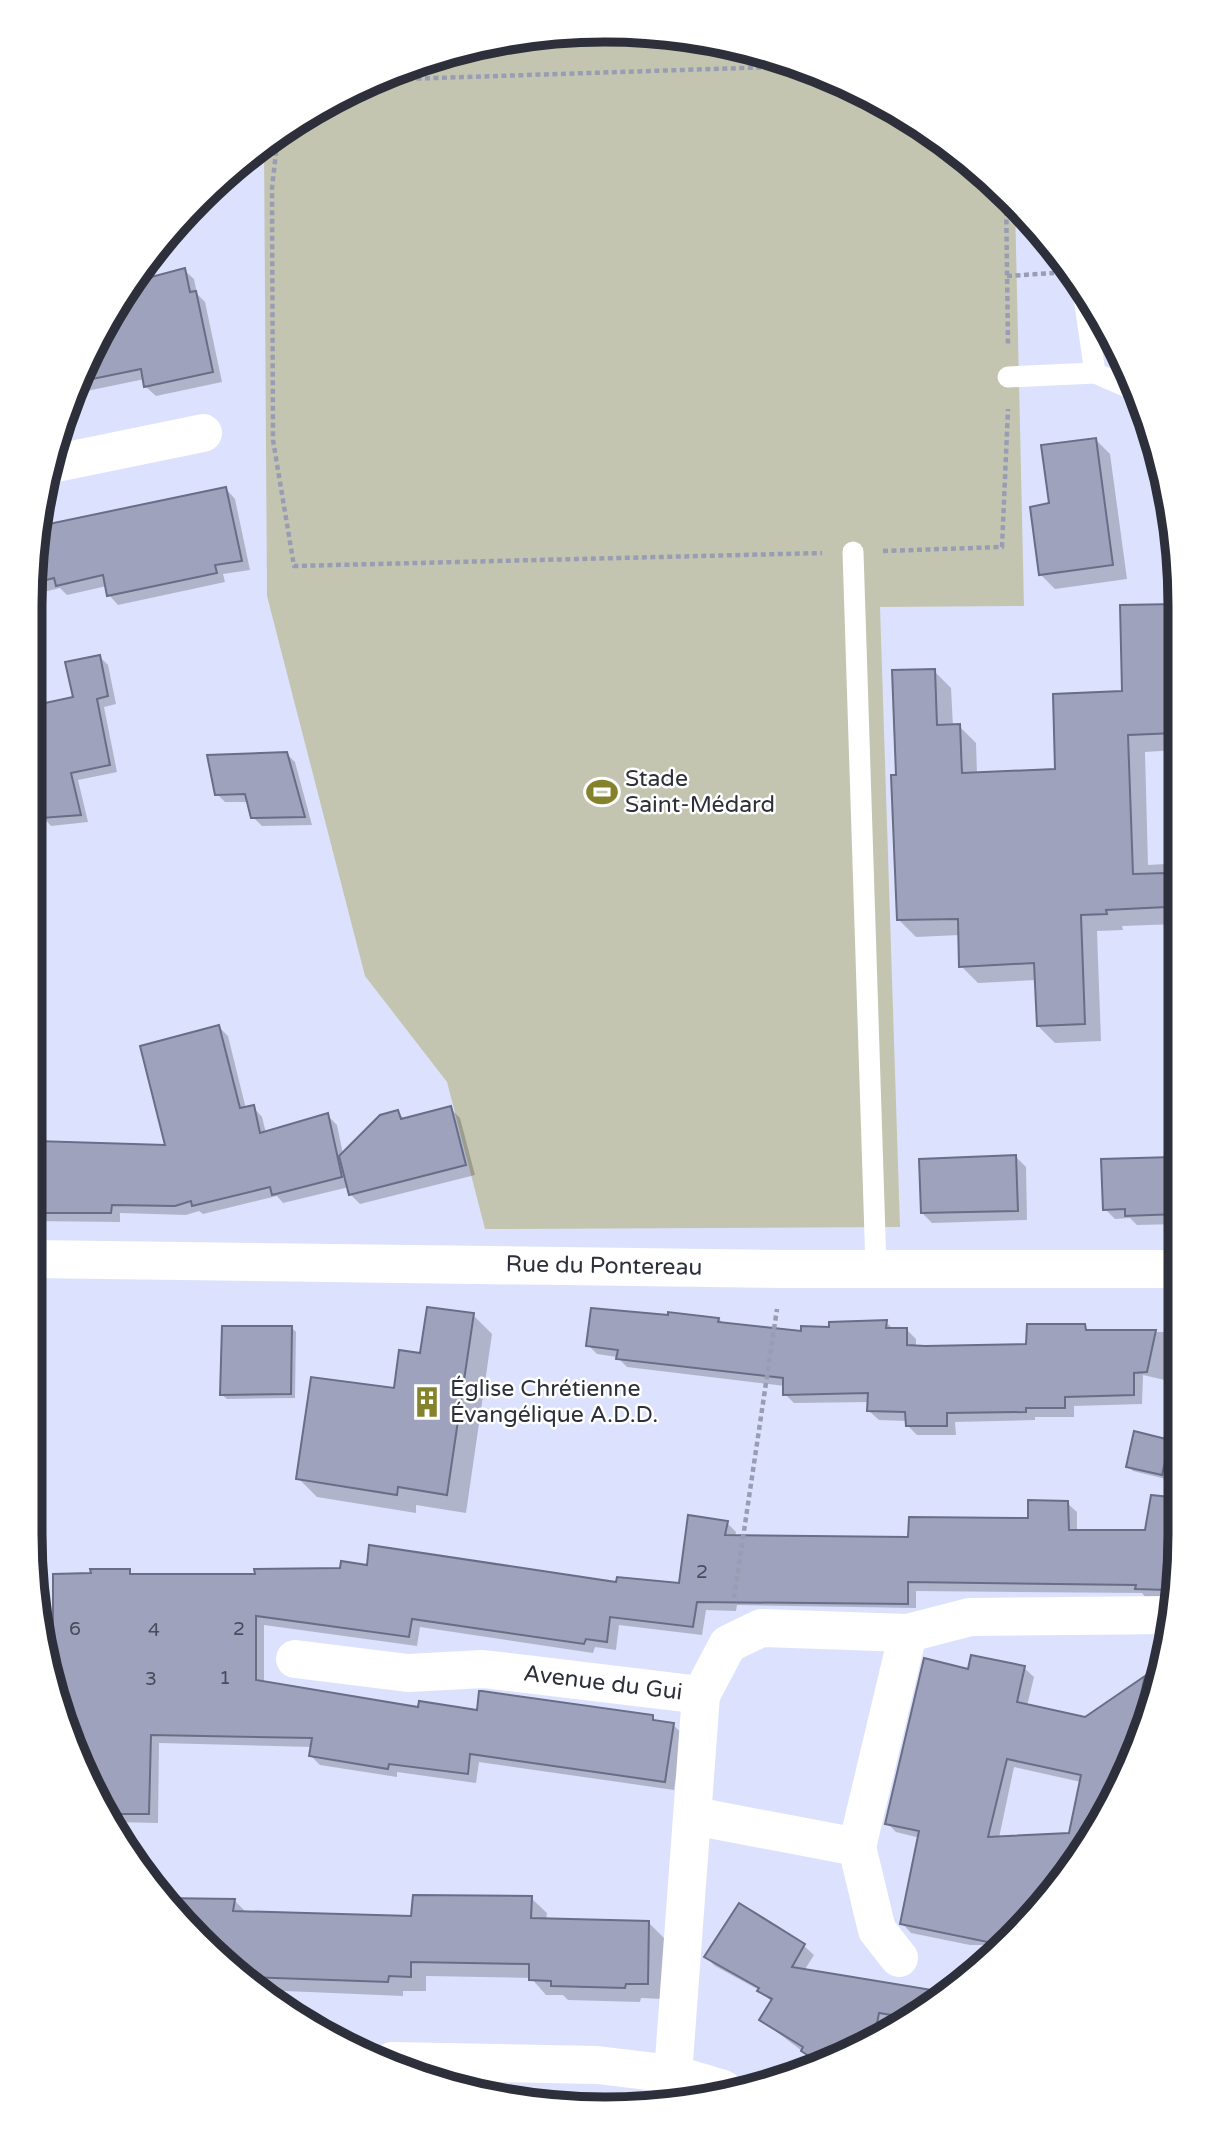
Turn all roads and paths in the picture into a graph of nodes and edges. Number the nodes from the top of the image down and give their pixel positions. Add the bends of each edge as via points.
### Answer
1 (770, 67) edge
2 (406, 79) edge
3 (276, 148) edge
4 (1059, 273) dead end
5 (1007, 276) dead end
6 (1086, 313) edge
7 (1095, 373) junction
8 (1008, 377) dead end
9 (1123, 385) edge
10 (203, 433) dead end
11 (60, 462) edge
12 (1002, 547) dead end
13 (853, 552) junction
14 (42, 1259) edge
15 (876, 1267) junction
16 (783, 1269) junction
17 (1168, 1269) edge
18 (1162, 1615) edge
19 (908, 1633) junction
20 (728, 1644) junction
21 (295, 1659) dead end
22 (701, 1695) junction
23 (694, 1816) junction
24 (857, 1847) junction
25 (899, 1958) dead end
26 (407, 2060) edge
27 (669, 2088) edge
28 (699, 2089) edge

1 - 2 path
3 - 13 path via 272,188 273,440 294,566
4 - 5 path
6 - 7 lane
7 - 8 lane
7 - 9 lane
10 - 11 street
12 - 13 path
13 - 15 lane
14 - 16 street, Rue du Pontereau
15 - 16 street, Rue du Pontereau
15 - 17 street, Rue du Pontereau
16 - 20 path
18 - 19 street via 970,1617
19 - 20 street via 761,1628
19 - 24 street
20 - 22 street
21 - 22 street, Avenue du Gui via 408,1673 483,1669
22 - 23 street, Avenue du Gui
23 - 24 street
23 - 27 street, Avenue du Gui
24 - 25 street via 877,1930
26 - 27 street via 597,2065
27 - 28 street

